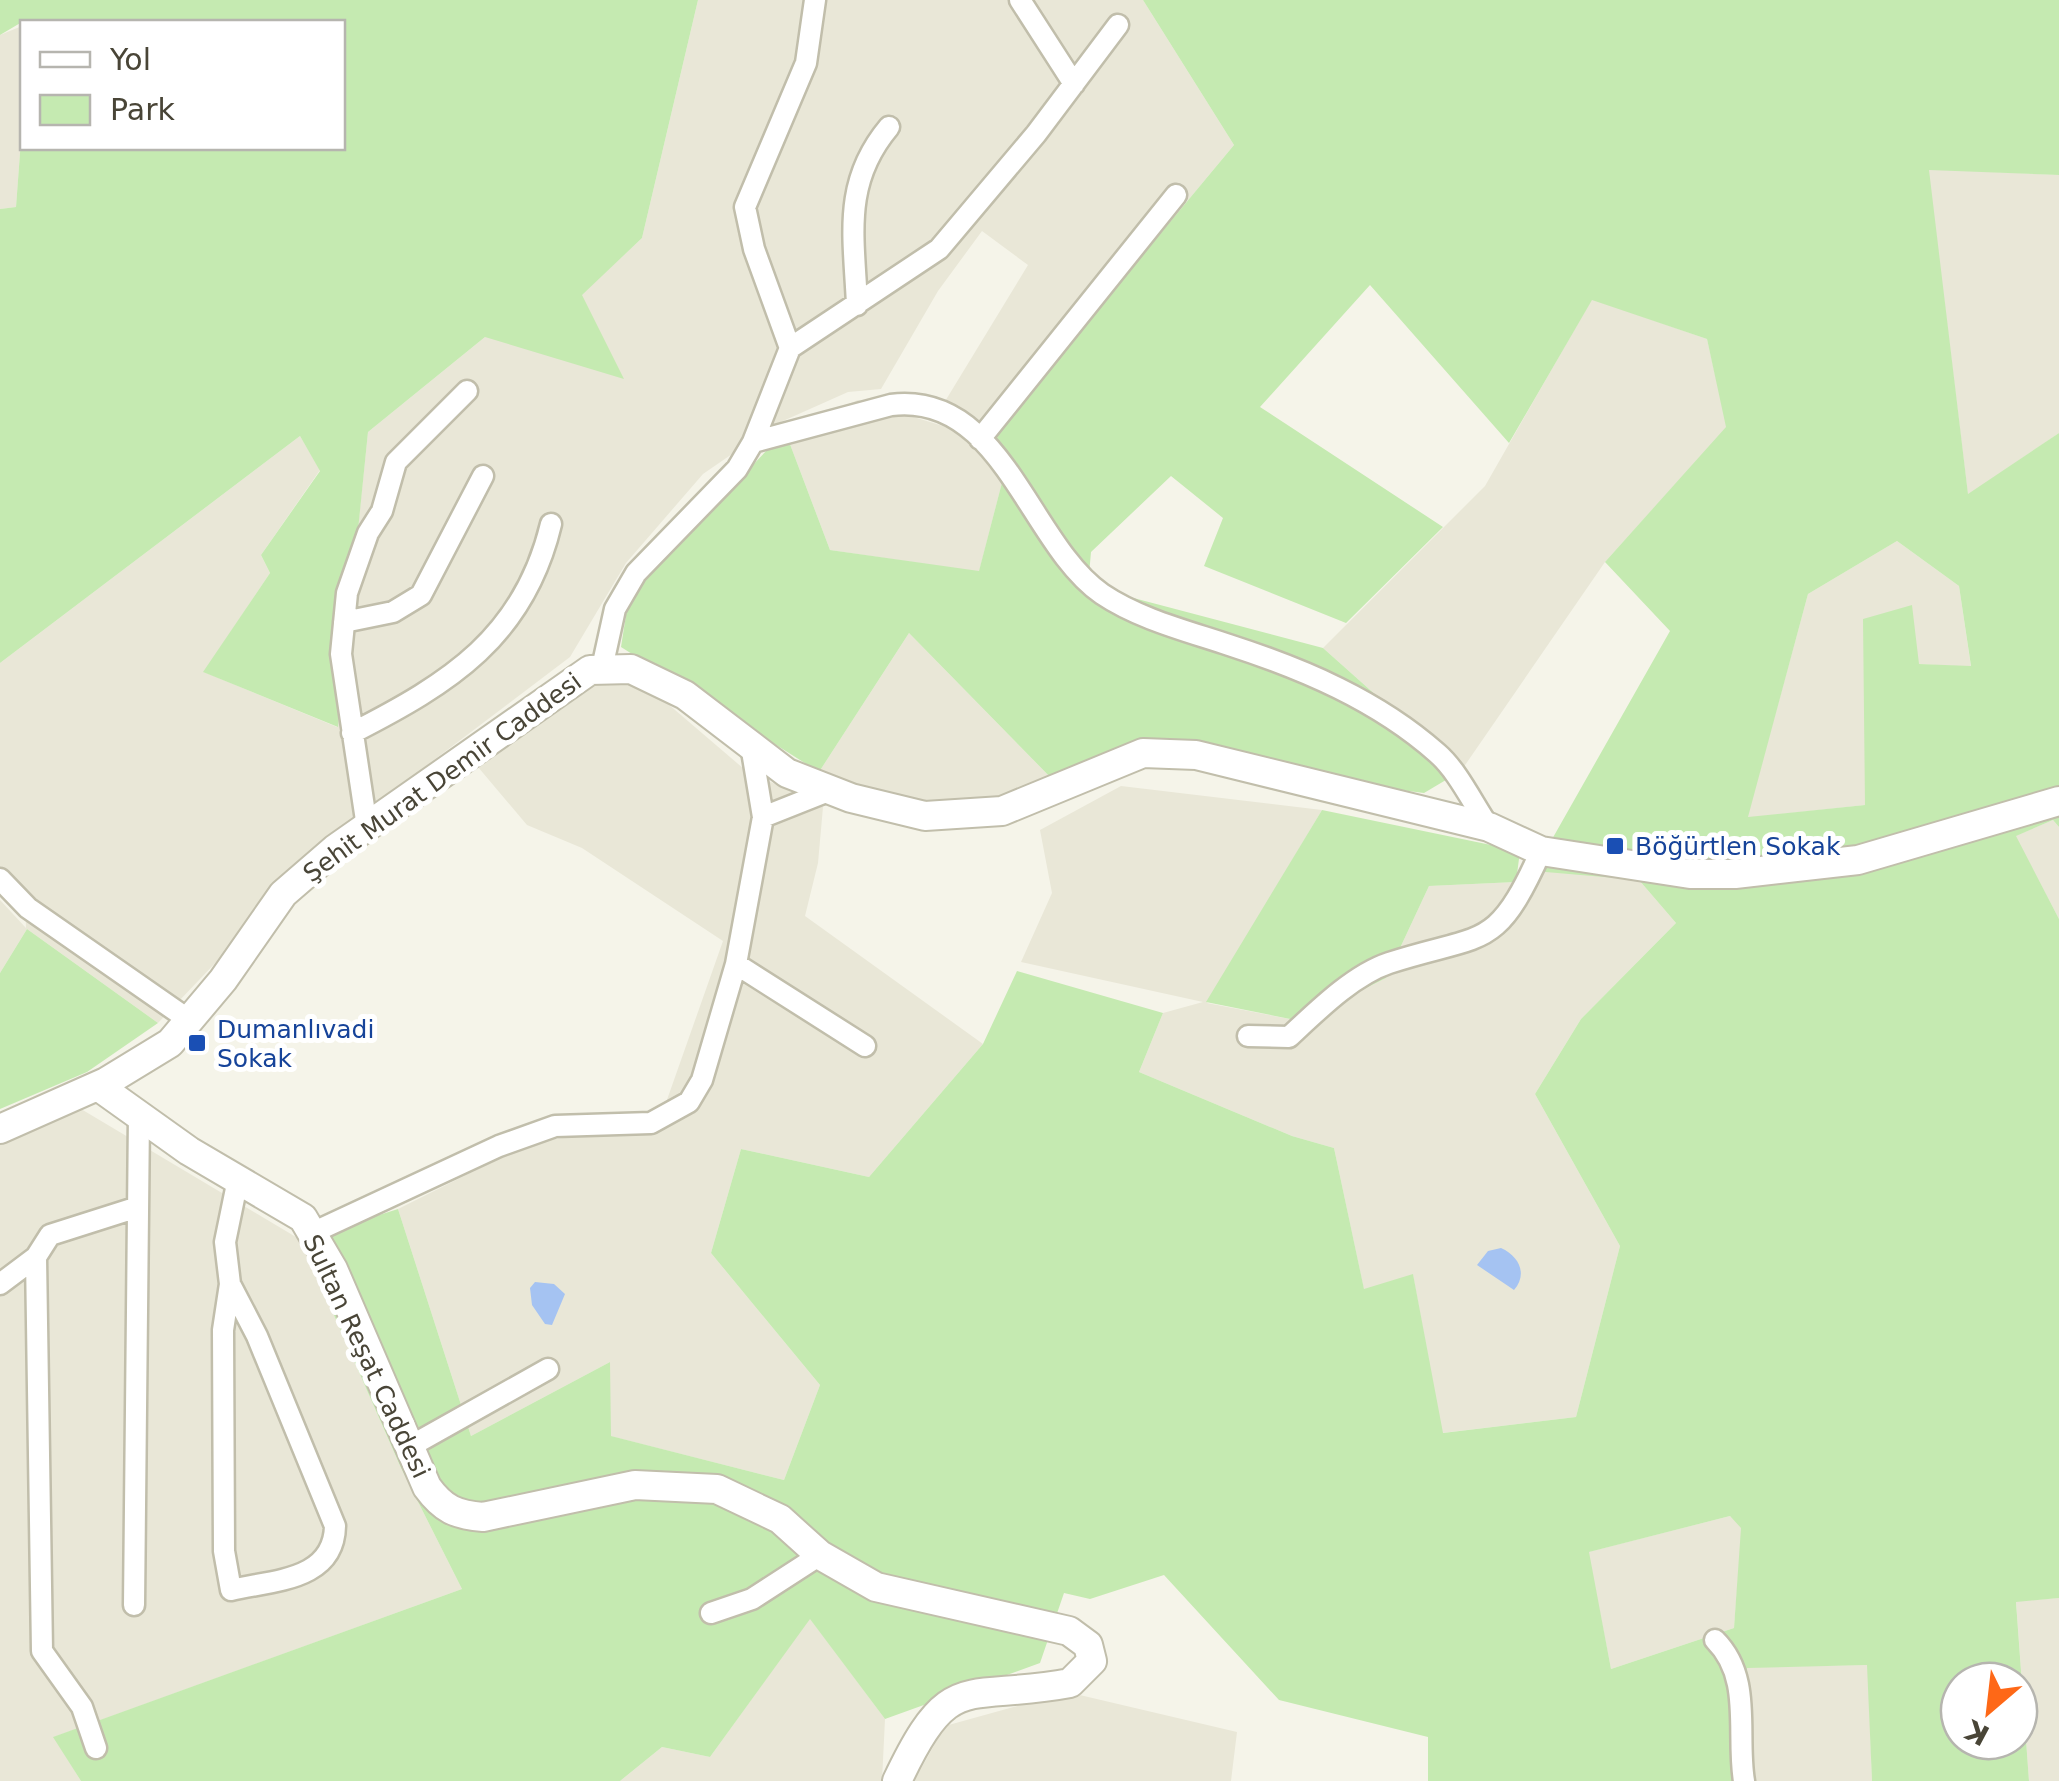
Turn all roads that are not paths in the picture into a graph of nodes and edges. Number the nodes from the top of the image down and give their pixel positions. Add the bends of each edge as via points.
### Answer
1 (815, 0) edge
2 (1020, 0) edge
3 (1118, 25) dead end
4 (1074, 84) junction
5 (889, 127) dead end
6 (1176, 194) dead end
7 (857, 305) junction
8 (790, 348) junction
9 (468, 391) dead end
10 (980, 439) junction
11 (753, 442) junction
12 (482, 476) dead end
13 (552, 524) dead end
14 (344, 622) junction
15 (602, 668) junction
16 (352, 732) junction
17 (751, 746) junction
18 (831, 790) junction
19 (2059, 801) edge
20 (763, 817) junction
21 (367, 827) junction
22 (1489, 827) junction
23 (1542, 851) junction
24 (0, 878) edge
25 (736, 964) junction
26 (189, 1020) junction
27 (1248, 1036) dead end
28 (865, 1046) dead end
29 (98, 1086) junction
30 (139, 1115) junction
31 (0, 1129) edge
32 (238, 1180) junction
33 (138, 1207) junction
34 (312, 1233) junction
35 (36, 1256) junction
36 (0, 1284) edge
37 (230, 1284) junction
38 (548, 1370) dead end
39 (409, 1447) junction
40 (820, 1556) junction
41 (134, 1605) dead end
42 (711, 1613) dead end
43 (1716, 1640) dead end
44 (96, 1748) dead end
45 (897, 1781) edge
46 (1744, 1781) edge

1 - 8 street via 806,62 745,206
2 - 4 street
3 - 4 street
4 - 7 street via 938,250
5 - 7 street via 866,154 858,176
6 - 10 street
7 - 8 street
8 - 11 street
9 - 14 street via 396,462 347,593
10 - 11 street via 945,412 900,404
10 - 22 street via 1101,593 1156,621 1327,681 1439,754
11 - 15 street via 737,469 636,573 615,608
12 - 14 street via 421,595 393,612
13 - 16 street via 523,602 480,652 420,698
14 - 16 street via 341,654
15 - 17 street, Şehit Murat Demir Caddesi via 631,669 685,695
15 - 21 street, Şehit Murat Demir Caddesi via 590,670
16 - 21 street
17 - 18 street, Şehit Murat Demir Caddesi via 787,773
17 - 20 street
18 - 20 street
18 - 22 street, Şehit Murat Demir Caddesi via 925,816 1002,811 1143,753 1196,756
19 - 23 street, Şehit Murat Demir Caddesi via 1858,860 1785,872 1690,874
20 - 25 street
21 - 26 street, Şehit Murat Demir Caddesi via 283,894
22 - 23 street, Şehit Murat Demir Caddesi
23 - 27 street via 1516,906 1498,927 1454,949 1386,964 1289,1037
24 - 26 street via 28,908
25 - 28 street
25 - 34 street via 702,1080 690,1102 670,1116 555,1126
26 - 29 street, Şehit Murat Demir Caddesi via 170,1043
29 - 30 street, Sultan Reşat Caddesi
29 - 31 street, Şehit Murat Demir Caddesi
30 - 32 street, Sultan Reşat Caddesi
30 - 33 street
32 - 34 street, Sultan Reşat Caddesi via 303,1218
32 - 37 street via 225,1242
33 - 35 street via 50,1234
33 - 41 street
34 - 39 street, Sultan Reşat Caddesi
35 - 36 street
35 - 44 street via 42,1651 82,1708
37 - 37 street via 272,1368 335,1526 325,1562 305,1574 231,1590 224,1551 223,1349
38 - 39 street
39 - 40 street, Sultan Reşat Caddesi via 439,1503 459,1515 483,1517 635,1484 717,1490 780,1518
40 - 42 street via 752,1599
40 - 45 street, Sultan Reşat Caddesi via 876,1587 1069,1630 1091,1651 1092,1661 1070,1683 974,1691 945,1704 923,1727
43 - 46 street via 1738,1681

